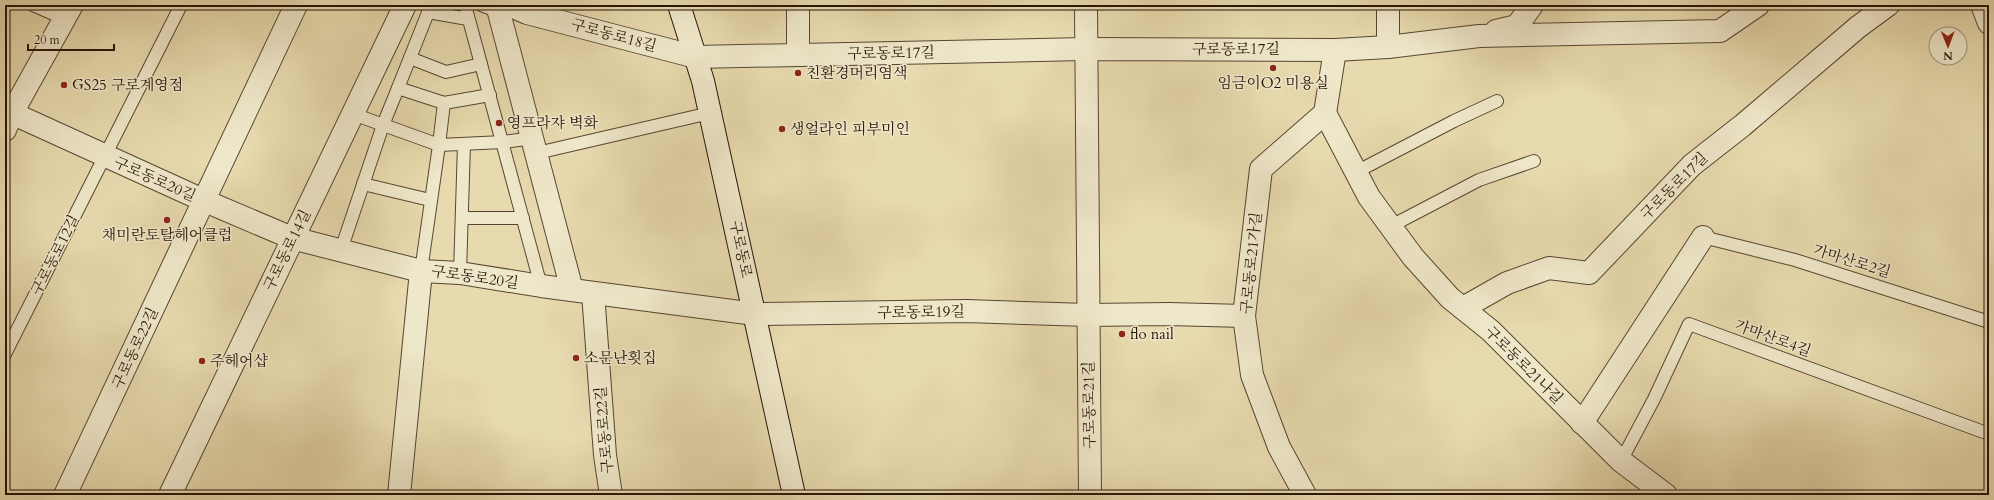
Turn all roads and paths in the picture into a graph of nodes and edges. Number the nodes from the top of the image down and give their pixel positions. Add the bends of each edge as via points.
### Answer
1 (33, 5) edge
2 (179, 5) edge
3 (296, 5) edge
4 (405, 5) edge
5 (465, 5) edge
6 (680, 5) edge
7 (798, 5) edge
8 (1086, 5) edge
9 (1388, 5) edge
10 (1532, 5) edge
11 (1758, 5) edge
12 (1888, 5) edge
13 (1982, 5) edge
14 (496, 7) edge
15 (430, 9) edge
16 (69, 12) edge
17 (468, 19) junction
18 (1989, 23) edge
19 (1480, 36) junction
20 (1388, 47) junction
21 (1085, 49) junction
22 (1334, 50) junction
23 (798, 55) junction
24 (696, 57) junction
25 (410, 58) junction
26 (481, 64) junction
27 (398, 88) junction
28 (490, 95) junction
29 (1497, 101) dead end
30 (444, 103) junction
31 (1325, 112) junction
32 (710, 113) junction
33 (353, 114) junction
34 (7, 118) edge
35 (384, 125) junction
36 (503, 142) junction
37 (464, 144) junction
38 (439, 145) junction
39 (535, 145) junction
40 (105, 156) junction
41 (1534, 161) dead end
42 (1356, 172) junction
43 (363, 184) junction
44 (430, 200) junction
45 (205, 201) junction
46 (462, 218) junction
47 (523, 218) junction
48 (1391, 226) junction
49 (1703, 237) joint
50 (292, 238) junction
51 (341, 250) junction
52 (421, 270) junction
53 (460, 273) junction
54 (541, 286) junction
55 (572, 290) junction
56 (593, 293) junction
57 (1463, 308) junction
58 (755, 314) junction
59 (1088, 315) junction
60 (1244, 316) junction
61 (1989, 322) edge
62 (5, 354) edge
63 (1582, 423) junction
64 (1989, 434) edge
65 (1621, 461) junction
66 (65, 495) edge
67 (170, 495) edge
68 (399, 495) edge
69 (611, 495) edge
70 (794, 495) edge
71 (1090, 495) edge
72 (1305, 495) edge
73 (1666, 495) edge

1 - 16 lane
2 - 40 lane, 구로동로20길
3 - 45 street, 구로동로20길
4 - 33 street, 구로동로14길
5 - 17 lane
6 - 24 street, 구로동로
7 - 23 street
8 - 21 street
9 - 20 street
10 - 19 street, 구로동로17길 via 1517,26
11 - 19 street, 구로동로17길 via 1720,31
12 - 57 street, 구로동로17길 via 1692,165 1589,273 1550,268 1507,283
13 - 18 street
14 - 24 street, 구로동로18길
14 - 39 street
15 - 17 lane
15 - 25 lane
16 - 34 street
17 - 26 lane
19 - 20 street, 구로동로17길
20 - 22 street, 구로동로17길
21 - 22 street, 구로동로17길
21 - 23 street, 구로동로17길
21 - 59 street
22 - 31 street
23 - 24 street, 구로동로17길
24 - 32 street, 구로동로
25 - 26 lane via 446,72
25 - 27 lane
26 - 28 lane
27 - 30 lane
27 - 35 lane
28 - 30 lane
28 - 36 lane
29 - 42 lane
30 - 38 lane
31 - 42 street, 구로동로21나길
31 - 60 street, 구로동로21가길 via 1261,169
32 - 39 lane
32 - 58 street, 구로동로
33 - 35 lane
33 - 50 street, 구로동로14길
34 - 40 street, 구로동로20길
35 - 38 lane
35 - 43 lane
36 - 37 lane
36 - 39 lane
36 - 47 lane
37 - 38 lane
37 - 46 lane
38 - 44 lane
39 - 55 street
40 - 45 street, 구로동로20길
40 - 62 lane, 구로동로12길
41 - 48 lane via 1479,180
42 - 48 street, 구로동로21나길 via 1369,197
43 - 44 lane
43 - 51 lane
44 - 52 lane
45 - 50 street, 구로동로20길
45 - 66 street, 구로동로22길
46 - 47 lane
46 - 53 lane
47 - 54 lane
48 - 57 street, 구로동로21나길 via 1413,257 1450,298
49 - 61 lane, 가마산로2길 via 1795,260
49 - 63 street
50 - 51 street, 구로동로20길
50 - 67 street, 구로동로14길
51 - 52 street, 구로동로20길
52 - 53 street, 구로동로20길
52 - 68 street
53 - 54 street, 구로동로20길
54 - 55 street, 구로동로20길
55 - 56 street, 구로동로20길
56 - 58 street, 구로동로20길
56 - 69 street, 구로동로22길 via 605,455
57 - 63 street, 구로동로21나길 via 1491,331
58 - 59 street, 구로동로19길 via 966,311
58 - 70 street, 구로동로
59 - 60 street, 구로동로19길
59 - 71 street, 구로동로21길
60 - 72 street, 구로동로21가길 via 1252,375 1279,447
63 - 65 street, 구로동로21나길
64 - 65 lane, 가마산로4길 via 1689,324
65 - 73 street, 구로동로21나길

